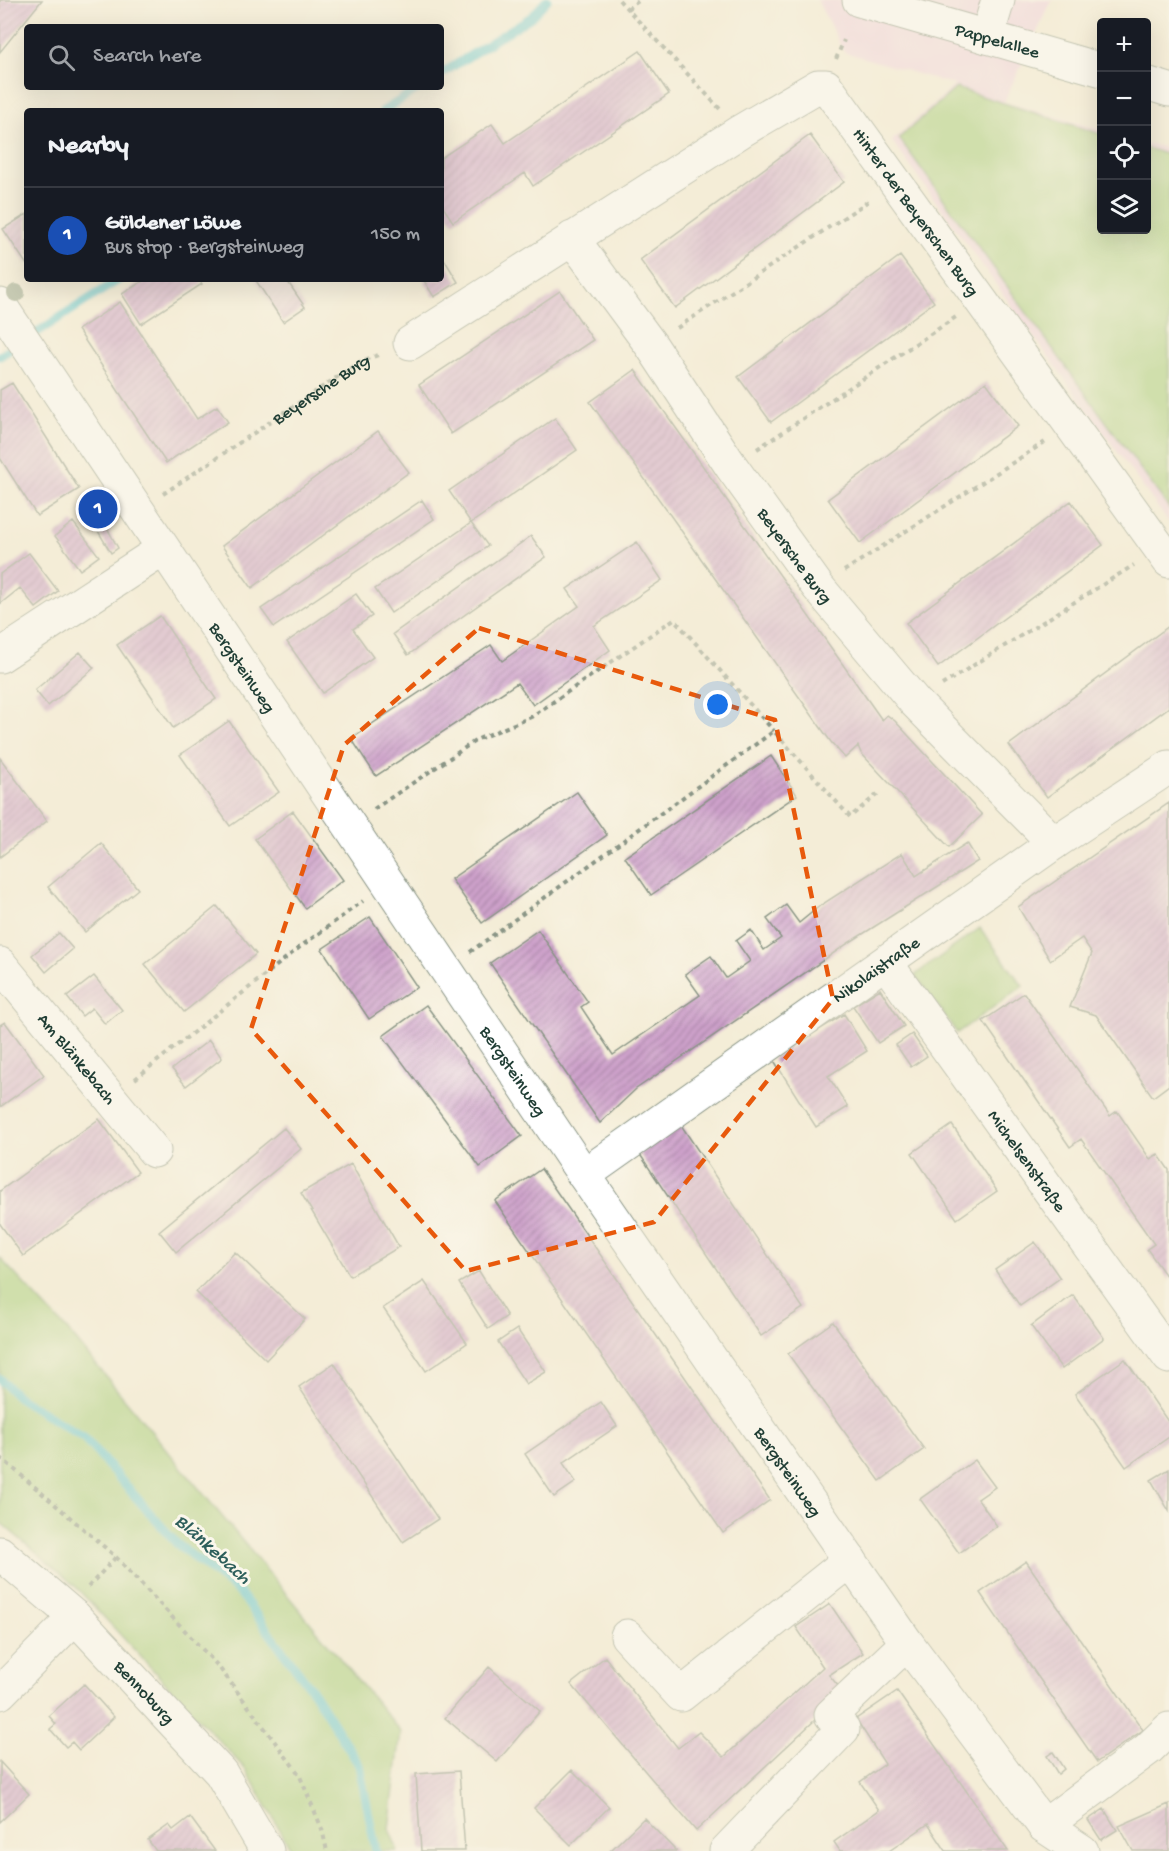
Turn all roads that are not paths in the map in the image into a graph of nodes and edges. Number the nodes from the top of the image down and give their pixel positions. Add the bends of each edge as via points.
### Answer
1 (859, 0) edge
2 (998, 0) edge
3 (987, 37) junction
4 (1097, 69) edge
5 (1151, 85) edge
6 (1169, 90) edge
7 (572, 238) junction
8 (6, 315) edge
9 (410, 343) road end
10 (162, 550) junction
11 (1164, 555) edge
12 (0, 656) edge
13 (1169, 767) edge
14 (1054, 843) junction
15 (886, 963) junction
16 (0, 964) edge
17 (154, 1150) dead end
18 (584, 1175) junction
19 (1169, 1357) edge
20 (0, 1553) edge
21 (850, 1560) junction
22 (75, 1617) junction
23 (627, 1636) dead end
24 (907, 1643) junction
25 (0, 1693) edge
26 (1169, 1729) edge
27 (1048, 1839) edge
28 (267, 1851) edge
29 (726, 1851) edge
30 (1082, 1851) edge

1 - 3 street, Pappelallee
2 - 3 street
3 - 4 street, Pappelallee
5 - 6 street
7 - 9 street
7 - 11 street, Hinter der Beyerschen Burg via 741,131 818,86 826,86
7 - 14 street, Beyersche Burg via 818,587 915,702
8 - 10 street, Bergsteinweg
10 - 12 street
10 - 18 street, Bergsteinweg
13 - 14 street, Nikolaistraße
14 - 15 street, Nikolaistraße
15 - 18 street, Nikolaistraße
15 - 19 street, Michelsenstraße
16 - 17 street, Am Blänkebach
18 - 21 street, Bergsteinweg
20 - 22 street, Bennoburg
21 - 23 street via 681,1695
21 - 24 street, Bergsteinweg
22 - 25 street
22 - 28 street, Bennoburg via 221,1773
24 - 27 street, Bergsteinweg
24 - 29 street via 831,1715 843,1730
26 - 27 street
27 - 30 street, Bergsteinweg

